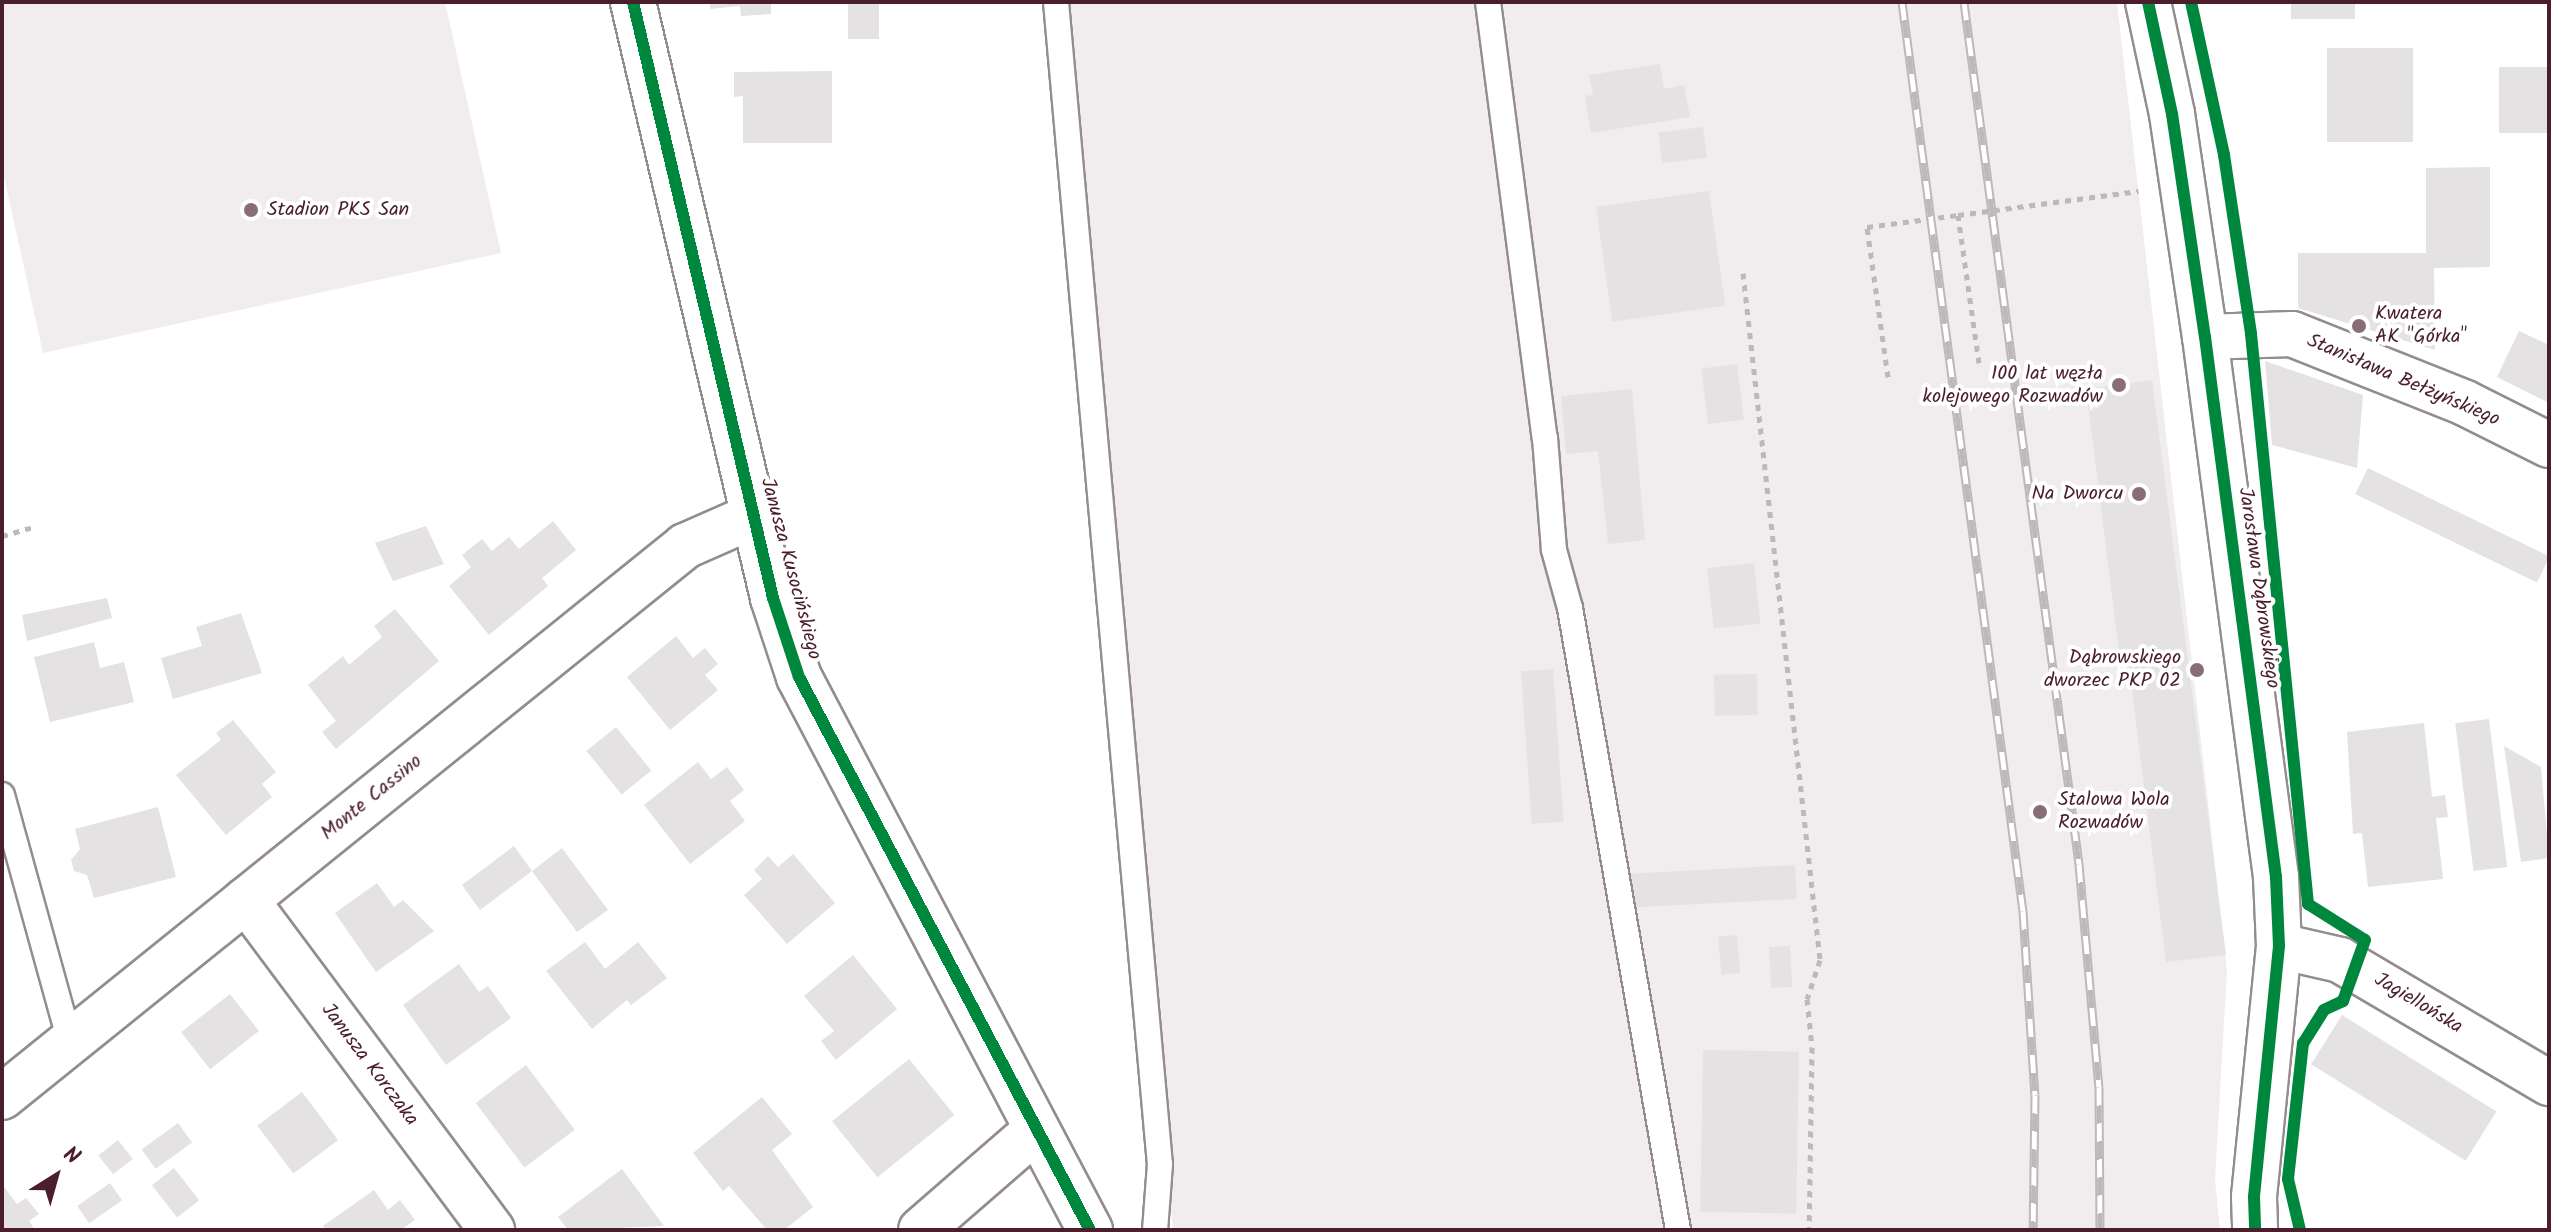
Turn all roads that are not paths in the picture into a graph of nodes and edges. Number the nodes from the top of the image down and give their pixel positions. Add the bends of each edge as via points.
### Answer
1 (633, 2) edge
2 (1056, 2) edge
3 (1488, 2) edge
4 (2148, 2) edge
5 (2205, 337) junction
6 (2549, 445) edge
7 (753, 516) junction
8 (2, 795) edge
9 (246, 900) junction
10 (2279, 946) junction
11 (70, 1042) junction
12 (2549, 1083) edge
13 (2, 1097) edge
14 (1036, 1130) junction
15 (492, 1230) edge
16 (921, 1230) edge
17 (1090, 1230) edge
18 (1155, 1230) edge
19 (1678, 1230) edge
20 (2255, 1230) edge

1 - 7 street, Janusza Kusocińskiego
2 - 18 lane via 1160,1164
3 - 19 lane via 1543,422 1554,550 1570,608
4 - 5 street, Jarosława Dąbrowskiego via 2172,114
5 - 6 street, Stanisława Bełżyńskiego via 2292,334 2465,403
5 - 10 street, Jarosława Dąbrowskiego via 2276,877
7 - 9 street, Monte Cassino via 685,546
7 - 14 street, Janusza Kusocińskiego via 799,677
8 - 11 lane
9 - 11 street, Monte Cassino
9 - 15 street, Janusza Korczaka
10 - 12 street, Jagiellońska via 2340,960
10 - 20 street, Jarosława Dąbrowskiego
11 - 13 street, Monte Cassino
14 - 16 street
14 - 17 street, Janusza Kusocińskiego

